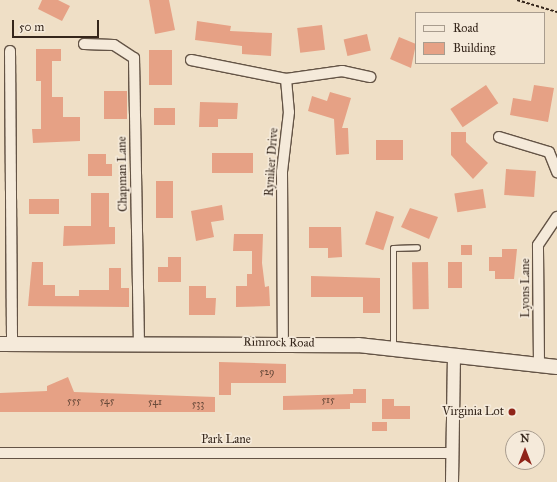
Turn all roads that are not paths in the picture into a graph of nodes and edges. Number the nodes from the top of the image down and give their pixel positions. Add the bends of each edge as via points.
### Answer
1 (84, 44) dead end
2 (10, 51) dead end
3 (191, 60) dead end
4 (370, 77) dead end
5 (286, 79) junction
6 (499, 137) dead end
7 (557, 172) edge
8 (557, 217) edge
9 (417, 247) dead end
10 (283, 342) junction
11 (139, 343) junction
12 (6, 344) edge
13 (393, 348) junction
14 (454, 355) junction
15 (539, 364) junction
16 (557, 367) edge
17 (0, 453) edge
18 (452, 453) junction
19 (452, 482) edge

1 - 11 street, Chapman Lane via 114,45 134,58
2 - 12 street
3 - 5 street
4 - 5 street via 342,71
5 - 10 street, Ryniker Drive via 290,112 282,172
6 - 7 street via 549,152
8 - 15 street, Lyons Lane via 538,245
9 - 13 lane via 393,248
10 - 11 main road, Rimrock Road
10 - 13 main road, Rimrock Road
11 - 12 main road, Rimrock Road
13 - 14 main road, Rimrock Road
14 - 15 main road, Rimrock Road
14 - 18 street
15 - 16 main road, Rimrock Road
17 - 18 street, Park Lane
18 - 19 street

